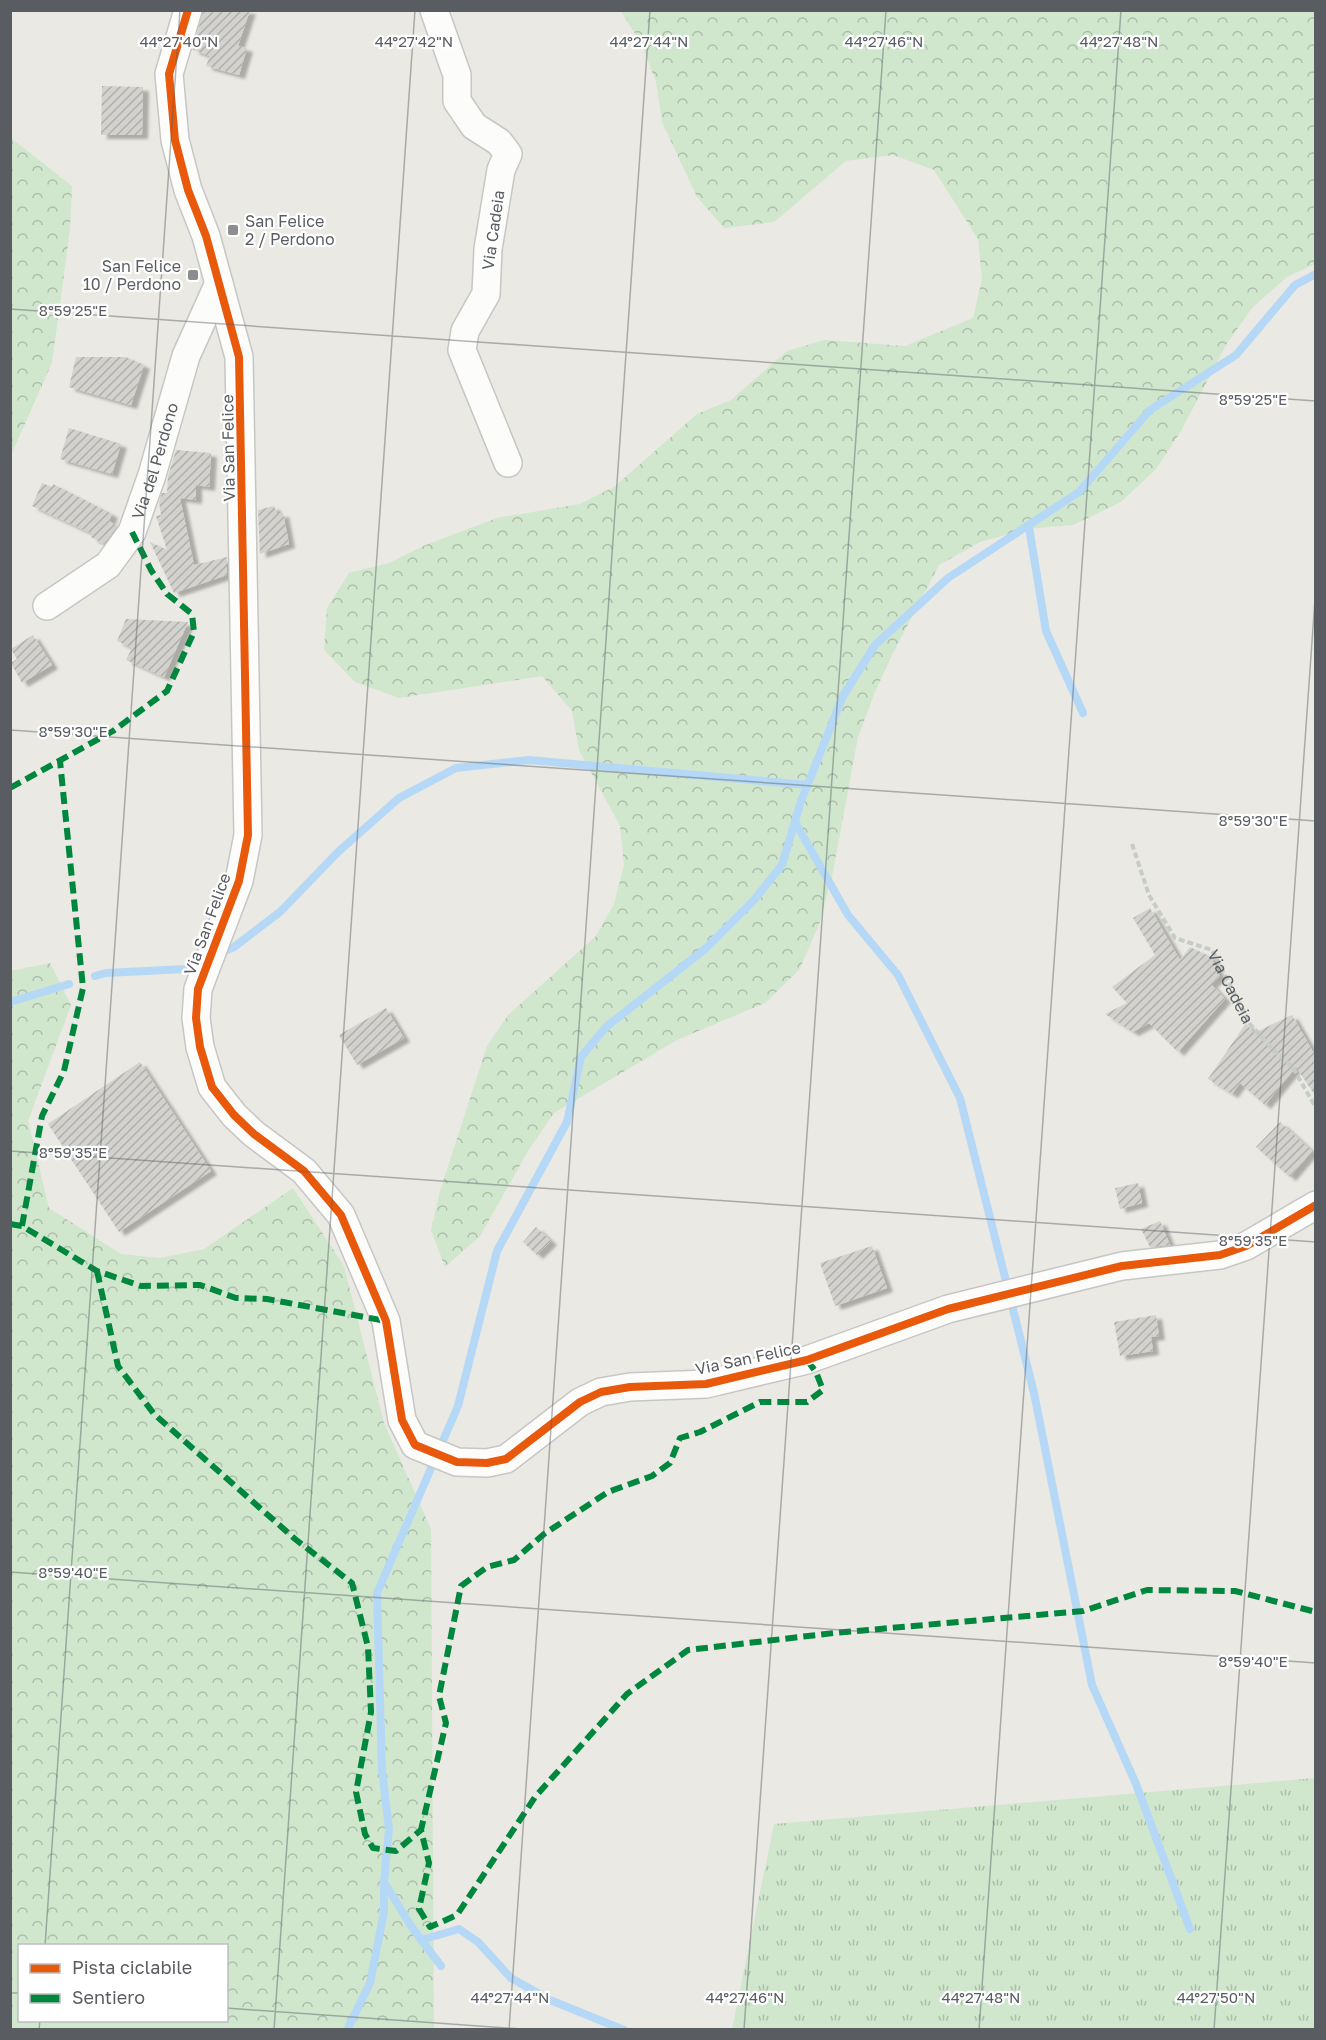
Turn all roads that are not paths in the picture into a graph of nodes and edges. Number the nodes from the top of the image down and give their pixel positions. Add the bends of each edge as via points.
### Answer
1 (188, 10) edge
2 (434, 10) edge
3 (219, 282) junction
4 (508, 463) dead end
5 (47, 606) dead end
6 (1316, 1205) edge

1 - 3 street, Via San Felice via 169,74 175,140
2 - 4 street, Via Cadeia via 457,75 457,101 474,126 499,142 508,154 501,170 488,249 486,294 465,331 462,350
3 - 5 street, Via del Perdono via 186,356 132,532 108,565
3 - 6 street, Via San Felice via 239,357 248,836 239,881 198,989 200,1047 212,1087 234,1115 304,1171 341,1215 386,1320 402,1420 415,1445 458,1462 506,1459 580,1402 601,1392 706,1384 796,1362 948,1309 1122,1266 1220,1255 1246,1246

